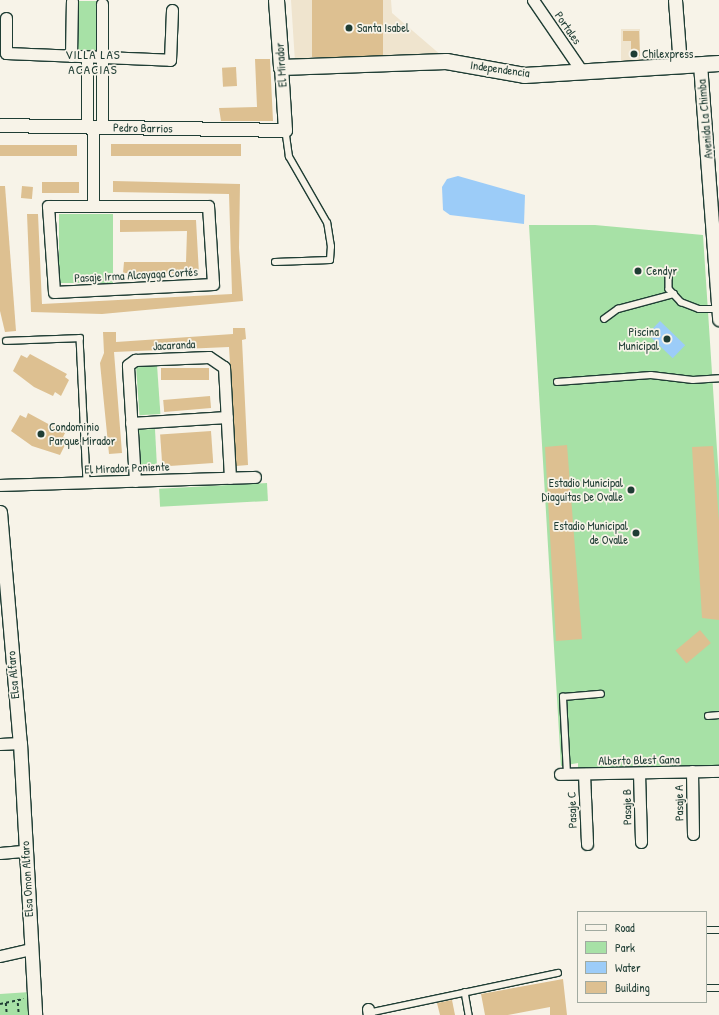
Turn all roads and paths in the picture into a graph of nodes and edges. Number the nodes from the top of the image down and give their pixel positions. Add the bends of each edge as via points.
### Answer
1 (72, 0) edge
2 (276, 0) edge
3 (533, 0) edge
4 (675, 0) edge
5 (102, 4) dead end
6 (172, 10) dead end
7 (6, 18) dead end
8 (71, 56) junction
9 (87, 57) junction
10 (102, 57) junction
11 (719, 63) edge
12 (700, 64) junction
13 (680, 65) junction
14 (281, 67) junction
15 (582, 70) junction
16 (0, 125) edge
17 (94, 128) junction
18 (285, 130) junction
19 (94, 206) junction
20 (716, 229) edge
21 (275, 262) dead end
22 (669, 275) dead end
23 (674, 294) junction
24 (719, 314) edge
25 (604, 319) dead end
26 (6, 341) dead end
27 (719, 378) edge
28 (557, 382) dead end
29 (227, 417) junction
30 (131, 423) junction
31 (255, 477) dead end
32 (230, 478) junction
33 (135, 481) junction
34 (87, 482) junction
35 (0, 485) edge
36 (0, 512) edge
37 (1, 560) edge
38 (5, 629) edge
39 (601, 694) dead end
40 (719, 715) edge
41 (708, 716) dead end
42 (20, 743) junction
43 (0, 744) edge
44 (719, 771) edge
45 (639, 772) junction
46 (692, 772) junction
47 (564, 774) joint
48 (584, 774) junction
49 (693, 834) dead end
50 (640, 842) dead end
51 (587, 844) dead end
52 (25, 851) junction
53 (0, 853) edge
54 (707, 930) edge
55 (719, 930) edge
56 (30, 949) junction
57 (0, 956) edge
58 (558, 973) dead end
59 (707, 988) edge
60 (719, 988) edge
61 (465, 992) junction
62 (34, 993) junction
63 (6, 1003) junction
64 (18, 1003) junction
65 (0, 1004) edge
66 (368, 1012) edge
67 (7, 1015) edge
68 (19, 1015) edge
69 (35, 1015) edge
70 (469, 1015) edge

1 - 8 street
2 - 14 main road, El Mirador
3 - 15 street, Portales
4 - 13 street
5 - 10 street
6 - 10 street via 170,60
7 - 8 street via 6,53
8 - 9 street
9 - 10 street
9 - 17 street
10 - 17 street
11 - 12 main road, Independencia
12 - 13 main road, Independencia
12 - 20 street, Avenida La Chimba
13 - 15 main road, Independencia
14 - 15 main road, Independencia via 446,61 524,75
14 - 18 street, El Mirador
16 - 17 street, Pedro Barrios
17 - 18 street, Pedro Barrios
17 - 19 street
18 - 21 lane via 289,157 327,223 331,247 330,260
19 - 19 street, Pasaje Irma Alcayaga Cortés via 208,206 213,284 54,292 48,206
20 - 24 street, Avenida La Chimba
22 - 23 lane via 669,289
23 - 24 lane via 681,302
23 - 25 lane via 618,309
26 - 34 lane via 80,338
27 - 28 lane via 693,380 650,375
29 - 30 street
29 - 30 street, Jacaranda via 224,367 217,359 135,360 128,365
29 - 32 street, Jacaranda
30 - 33 street, Jacaranda
31 - 32 street, El Mirador Poniente
32 - 33 street, El Mirador Poniente
33 - 34 street, El Mirador Poniente
34 - 35 street, El Mirador Poniente
36 - 37 street, Elsa Alfaro
37 - 38 street, Elsa Alfaro
38 - 42 street, Elsa Alfaro
39 - 47 lane via 563,697
40 - 41 lane
42 - 43 street
42 - 52 street, Elsa Omon Alfaro
44 - 46 street, Alberto Blest Gana
45 - 46 street, Alberto Blest Gana
45 - 48 street, Alberto Blest Gana
45 - 50 street, Pasaje B
46 - 49 street, Pasaje A
47 - 48 street, Alberto Blest Gana
48 - 51 street, Pasaje C
52 - 53 street
52 - 56 street, Elsa Omon Alfaro
54 - 55 lane
56 - 57 street
56 - 62 street, Elsa Omon Alfaro
58 - 61 lane
59 - 60 lane
61 - 66 lane
61 - 70 lane
62 - 64 path
62 - 69 street, Elsa Omon Alfaro
63 - 64 path
63 - 65 path
63 - 67 path
64 - 68 path

